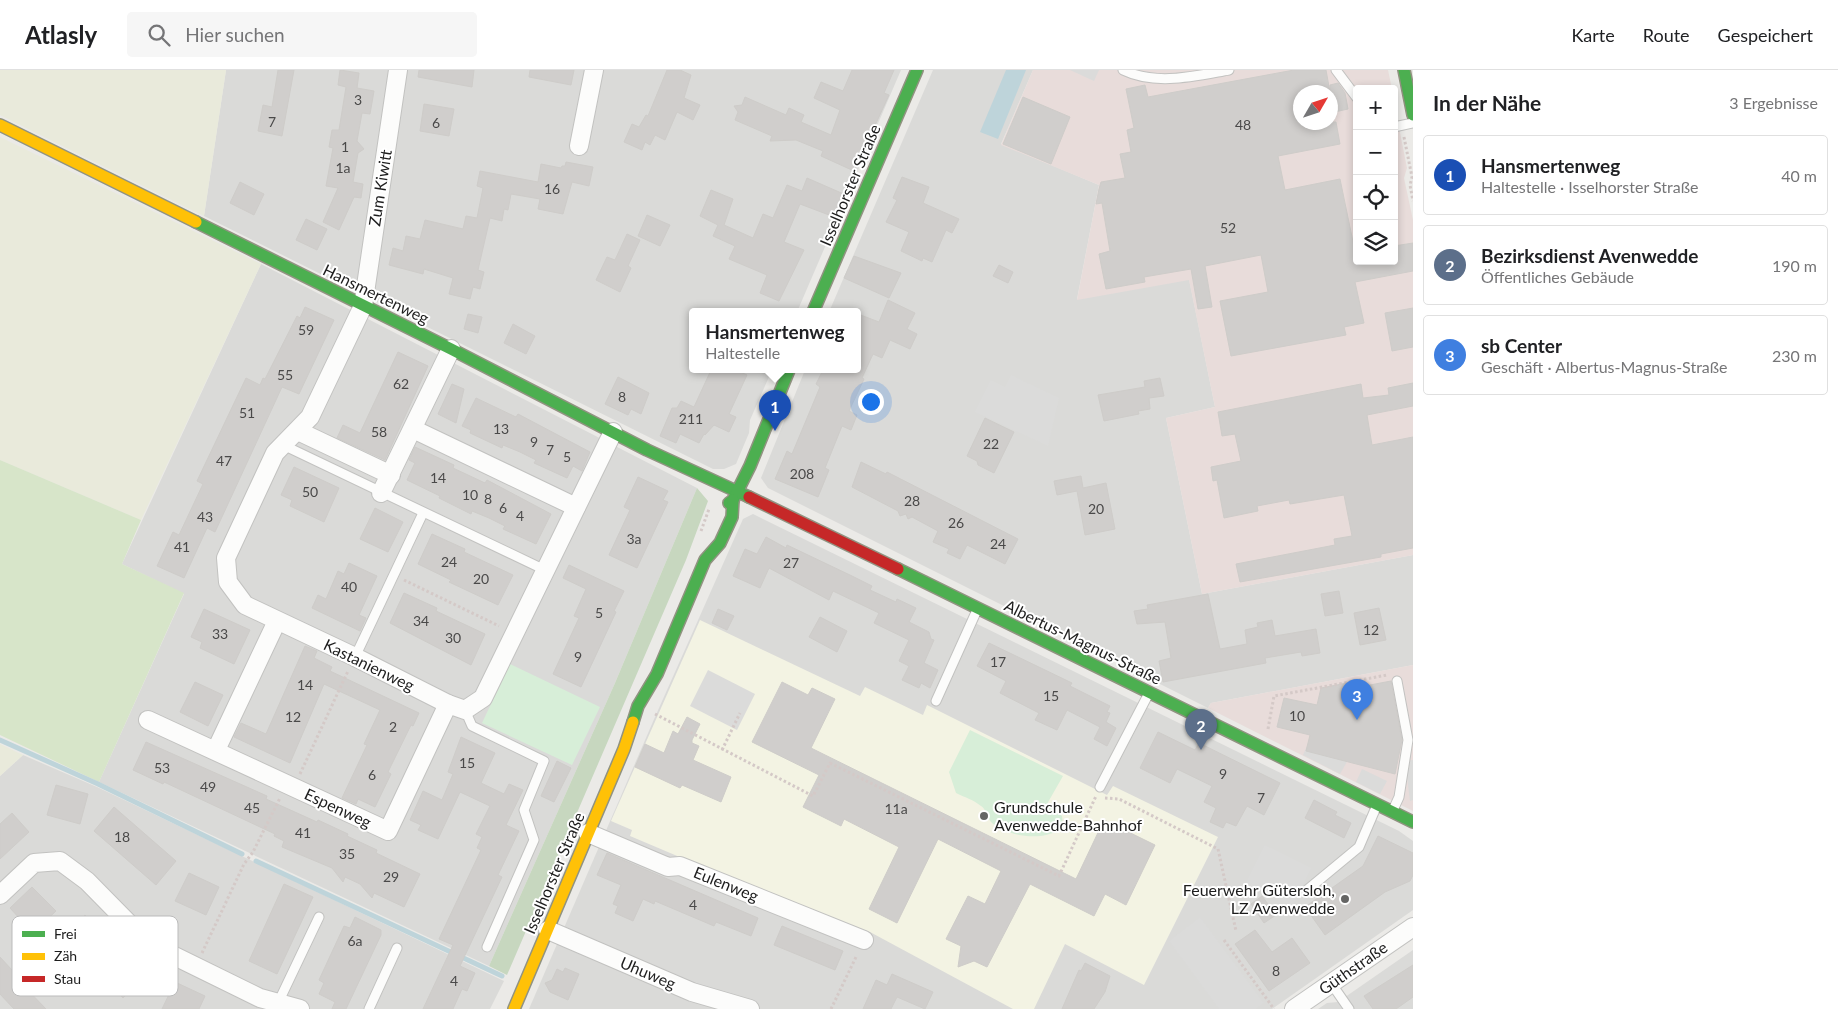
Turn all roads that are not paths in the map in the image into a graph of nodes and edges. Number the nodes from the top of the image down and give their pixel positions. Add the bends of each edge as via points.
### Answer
1 (398, 70) edge
2 (594, 70) edge
3 (917, 70) edge
4 (1123, 70) edge
5 (1229, 70) edge
6 (1336, 70) edge
7 (1404, 70) edge
8 (1353, 93) edge
9 (1413, 115) edge
10 (1413, 123) edge
11 (0, 125) edge
12 (1398, 126) edge
13 (579, 146) dead end
14 (363, 306) junction
15 (815, 308) edge
16 (452, 349) junction
17 (788, 373) edge
18 (413, 429) junction
19 (298, 431) junction
20 (613, 432) junction
21 (283, 445) junction
22 (390, 475) junction
23 (382, 493) junction
24 (736, 495) junction
25 (576, 507) junction
26 (719, 511) dead end
27 (423, 513) junction
28 (706, 539) dead end
29 (706, 560) junction
30 (545, 570) junction
31 (978, 608) junction
32 (278, 621) junction
33 (355, 657) junction
34 (1397, 681) road end
35 (1149, 693) junction
36 (936, 702) dead end
37 (448, 704) junction
38 (465, 710) junction
39 (148, 720) dead end
40 (216, 750) junction
41 (1100, 787) road end
42 (1378, 805) junction
43 (1392, 812) junction
44 (1413, 822) edge
45 (588, 833) junction
46 (1307, 890) dead end
47 (0, 895) edge
48 (122, 916) edge
49 (319, 917) dead end
50 (1413, 927) edge
51 (548, 930) junction
52 (864, 940) road end
53 (486, 947) dead end
54 (397, 948) dead end
55 (178, 958) edge
56 (1331, 983) junction
57 (278, 1003) junction
58 (300, 1009) edge
59 (369, 1009) edge
60 (514, 1009) edge
61 (750, 1009) edge
62 (1294, 1009) edge
63 (1350, 1009) edge

1 - 14 street, Zum Kiwitt
2 - 13 street
3 - 15 street, Isselhorster Straße
4 - 5 lane via 1176,80
6 - 8 lane
7 - 9 street
10 - 12 lane
11 - 14 street, Hansmertenweg
14 - 16 street, Hansmertenweg
14 - 19 street, Kastanienweg via 310,417
16 - 18 street
16 - 20 street, Hansmertenweg
17 - 24 street, Isselhorster Straße
18 - 22 street
18 - 25 street
19 - 21 street, Kastanienweg
19 - 22 street
20 - 24 street, Hansmertenweg
20 - 25 street
21 - 23 lane
21 - 32 street, Kastanienweg via 275,453 226,558 228,582 235,595 245,605
22 - 23 street
23 - 27 lane
24 - 26 street, Isselhorster Straße
24 - 29 street, Isselhorster Straße via 732,517 720,543
24 - 31 street, Albertus-Magnus-Straße
25 - 30 street
27 - 30 lane
27 - 33 lane
28 - 29 street, Isselhorster Straße
29 - 45 street, Isselhorster Straße via 657,675 648,711 624,750
30 - 38 street via 483,698
31 - 35 street, Albertus-Magnus-Straße
31 - 36 lane
32 - 33 street, Kastanienweg
32 - 40 street
33 - 37 street, Kastanienweg
34 - 43 lane via 1408,740 1399,797
35 - 41 lane
35 - 42 street, Albertus-Magnus-Straße
37 - 38 street, Kastanienweg
37 - 40 street, Espenweg via 388,831
38 - 53 lane via 472,726 544,761 524,810 534,840
39 - 40 street, Espenweg
42 - 43 street, Albertus-Magnus-Straße
42 - 46 lane via 1359,847
43 - 44 street, Albertus-Magnus-Straße
45 - 51 street, Isselhorster Straße
45 - 52 street, Eulenweg via 668,867 680,866
47 - 48 street via 34,863 60,861 88,881
49 - 57 lane
50 - 56 street, Güthstraße
51 - 60 street, Isselhorster Straße
51 - 61 street, Uhuweg via 692,992
54 - 59 lane
55 - 57 street via 260,998
56 - 62 street, Güthstraße
56 - 63 lane
57 - 58 street

